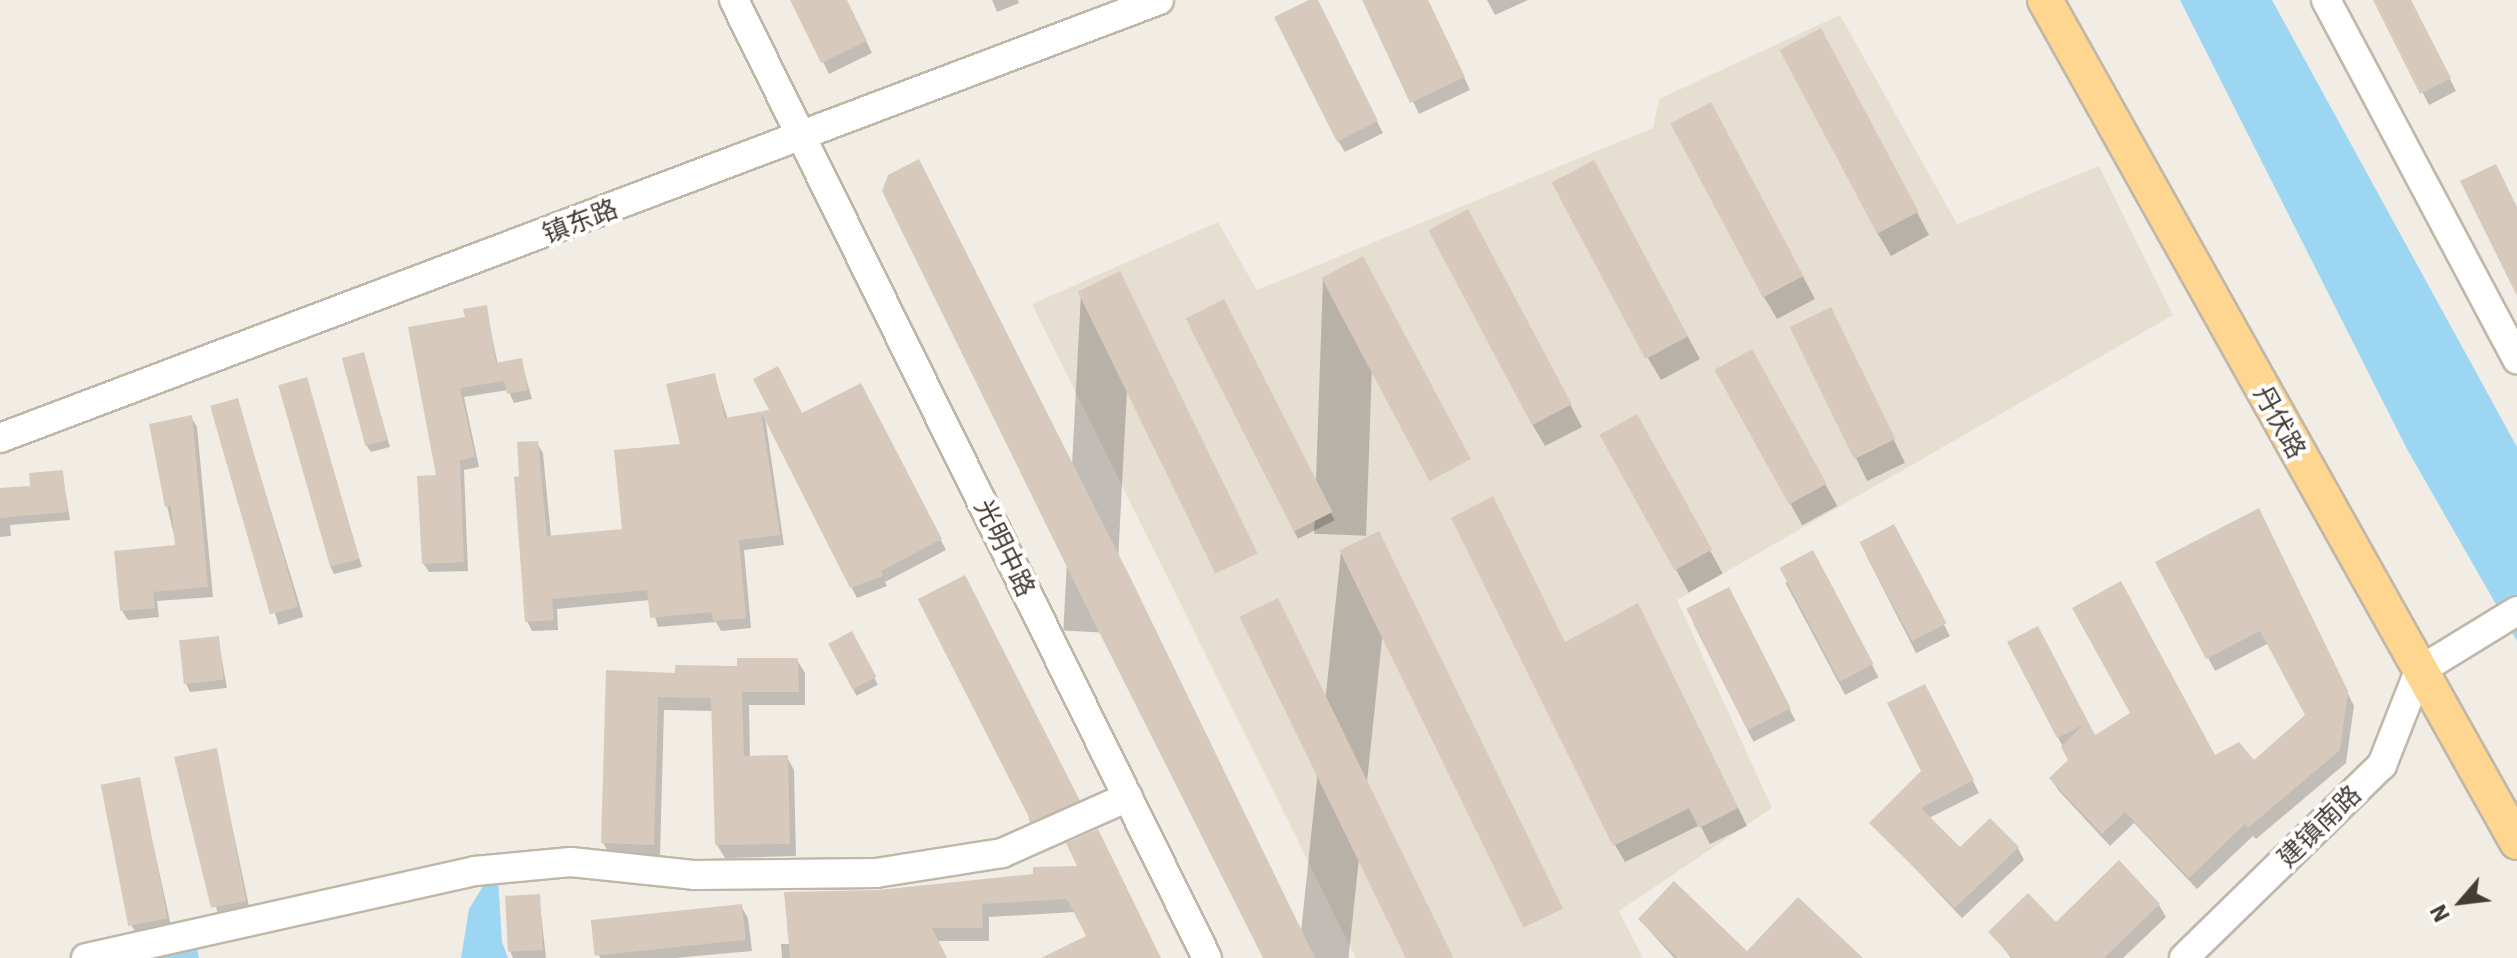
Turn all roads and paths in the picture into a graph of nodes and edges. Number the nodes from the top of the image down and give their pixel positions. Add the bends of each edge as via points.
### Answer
1 (734, 0) edge
2 (1159, 0) edge
3 (2045, 0) edge
4 (2326, 0) edge
5 (802, 137) junction
6 (2517, 359) edge
7 (0, 438) edge
8 (2517, 611) edge
9 (2419, 671) junction
10 (1128, 797) junction
11 (2517, 842) edge
12 (86, 958) edge
13 (1207, 958) edge
14 (2184, 958) edge

1 - 5 street, 光明中路
2 - 5 street, 镇东路
3 - 9 main road, 丹伏路
4 - 6 street
5 - 7 street, 镇东路
5 - 10 street, 光明中路
8 - 9 street
9 - 11 main road, 丹伏路
9 - 14 street, 建镇南路 via 2382,765
10 - 12 street via 1002,853 908,868 695,875 571,862 475,871
10 - 13 street, 光明中路

